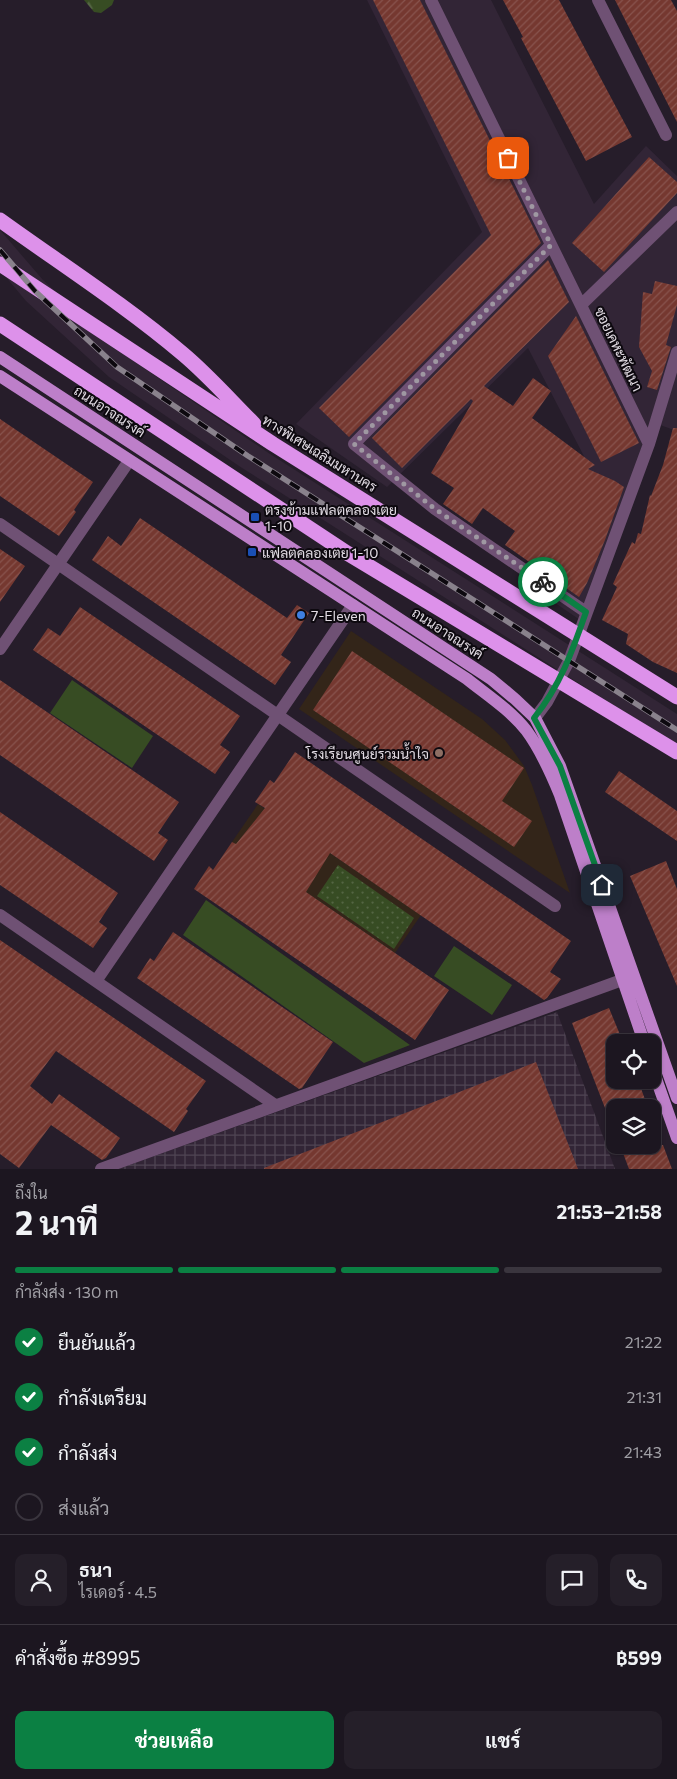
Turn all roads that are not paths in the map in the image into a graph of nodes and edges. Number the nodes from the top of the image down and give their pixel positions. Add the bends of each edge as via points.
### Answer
1 (431, 0) edge
2 (598, 0) edge
3 (666, 135) dead end
4 (677, 212) edge
5 (0, 220) edge
6 (551, 245) junction
7 (0, 264) edge
8 (581, 306) junction
9 (0, 324) edge
10 (677, 352) edge
11 (0, 357) edge
12 (0, 376) edge
13 (274, 444) junction
14 (649, 444) junction
15 (138, 447) junction
16 (129, 461) junction
17 (0, 524) edge
18 (58, 564) junction
19 (353, 605) junction
20 (586, 612) junction
21 (0, 650) edge
22 (677, 697) edge
23 (278, 715) junction
24 (534, 718) junction
25 (526, 730) junction
26 (677, 752) edge
27 (555, 906) dead end
28 (0, 915) edge
29 (622, 980) junction
30 (96, 981) junction
31 (641, 1034) edge
32 (660, 1089) edge
33 (677, 1098) edge
34 (275, 1105) junction
35 (677, 1138) edge
36 (101, 1169) edge

1 - 6 street, ซอยเคหะพัฒนา
2 - 3 street
4 - 8 street
5 - 13 highway via 182,353
6 - 8 street, ซอยเคหะพัฒนา
6 - 20 street via 354,444 435,509
7 - 13 highway, ทางพิเศษเฉลิมมหานคร
8 - 14 street, ซอยเคหะพัฒนา
9 - 26 highway via 347,553
10 - 14 street
11 - 15 main road, ถนนอาจณรงค์
12 - 16 main road, ถนนอาจณรงค์
13 - 22 highway, ทางพิเศษเฉลิมมหานคร
14 - 20 street
15 - 16 main road
15 - 24 main road, ถนนอาจณรงค์ via 491,680
16 - 18 street
16 - 19 main road, ถนนอาจณรงค์
17 - 18 street
18 - 21 street
18 - 23 street
19 - 23 street
19 - 25 main road, ถนนอาจณรงค์ via 467,679
20 - 24 street via 569,661 547,702
23 - 27 street
23 - 30 street
24 - 25 main road
24 - 33 main road, ถนนอาจณรงค์ via 560,766
25 - 29 main road, ถนนอาจณรงค์ via 547,763 560,795
28 - 30 street
29 - 31 main road, ถนนอาจณรงค์
29 - 34 street
30 - 34 street
32 - 35 main road
34 - 36 street

